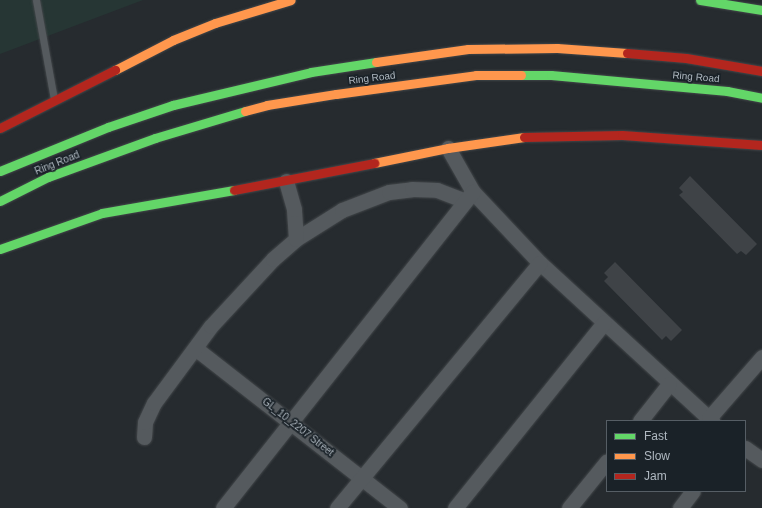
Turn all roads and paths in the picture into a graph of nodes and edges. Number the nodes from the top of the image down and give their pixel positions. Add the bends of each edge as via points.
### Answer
1 (36, 0) edge
2 (291, 0) edge
3 (700, 0) edge
4 (722, 1) edge
5 (762, 10) edge
6 (762, 71) edge
7 (762, 98) edge
8 (54, 99) junction
9 (0, 128) edge
10 (762, 145) edge
11 (448, 148) junction
12 (0, 171) edge
13 (286, 181) junction
14 (469, 197) junction
15 (0, 201) edge
16 (296, 239) junction
17 (0, 249) edge
18 (540, 262) junction
19 (604, 323) junction
20 (195, 348) junction
21 (762, 357) edge
22 (669, 384) junction
23 (641, 420) edge
24 (711, 420) edge
25 (292, 422) junction
26 (144, 437) dead end
27 (746, 449) edge
28 (762, 460) edge
29 (606, 462) edge
30 (362, 478) junction
31 (692, 492) edge
32 (223, 508) edge
33 (337, 508) edge
34 (400, 508) edge
35 (455, 508) edge
36 (569, 508) edge
37 (680, 508) edge

1 - 8 lane
2 - 8 main road via 248,12 173,40
3 - 4 main road
4 - 5 main road
6 - 12 main road, Ring Road via 686,58 557,48 468,49 423,54 310,72 173,105 108,127
7 - 15 main road, Ring Road via 726,91 551,74 476,75 267,105 155,138 48,177
8 - 9 main road
10 - 11 main road via 622,135 526,137
11 - 13 main road
11 - 14 street
13 - 16 street via 294,209
13 - 17 main road via 102,213
14 - 16 street via 437,190 412,189 390,192 342,210
14 - 18 street
14 - 25 street
16 - 20 street via 272,259 211,326
18 - 19 street
18 - 30 street
19 - 22 street
19 - 35 street
20 - 25 street, GL_10_2207 Street
20 - 26 street via 154,403 145,422
21 - 24 street
22 - 23 street
22 - 24 street
25 - 30 street, GL_10_2207 Street
25 - 32 street
27 - 28 street
29 - 36 street
30 - 33 street
30 - 34 street, GL_10_2207 Street
31 - 37 street

